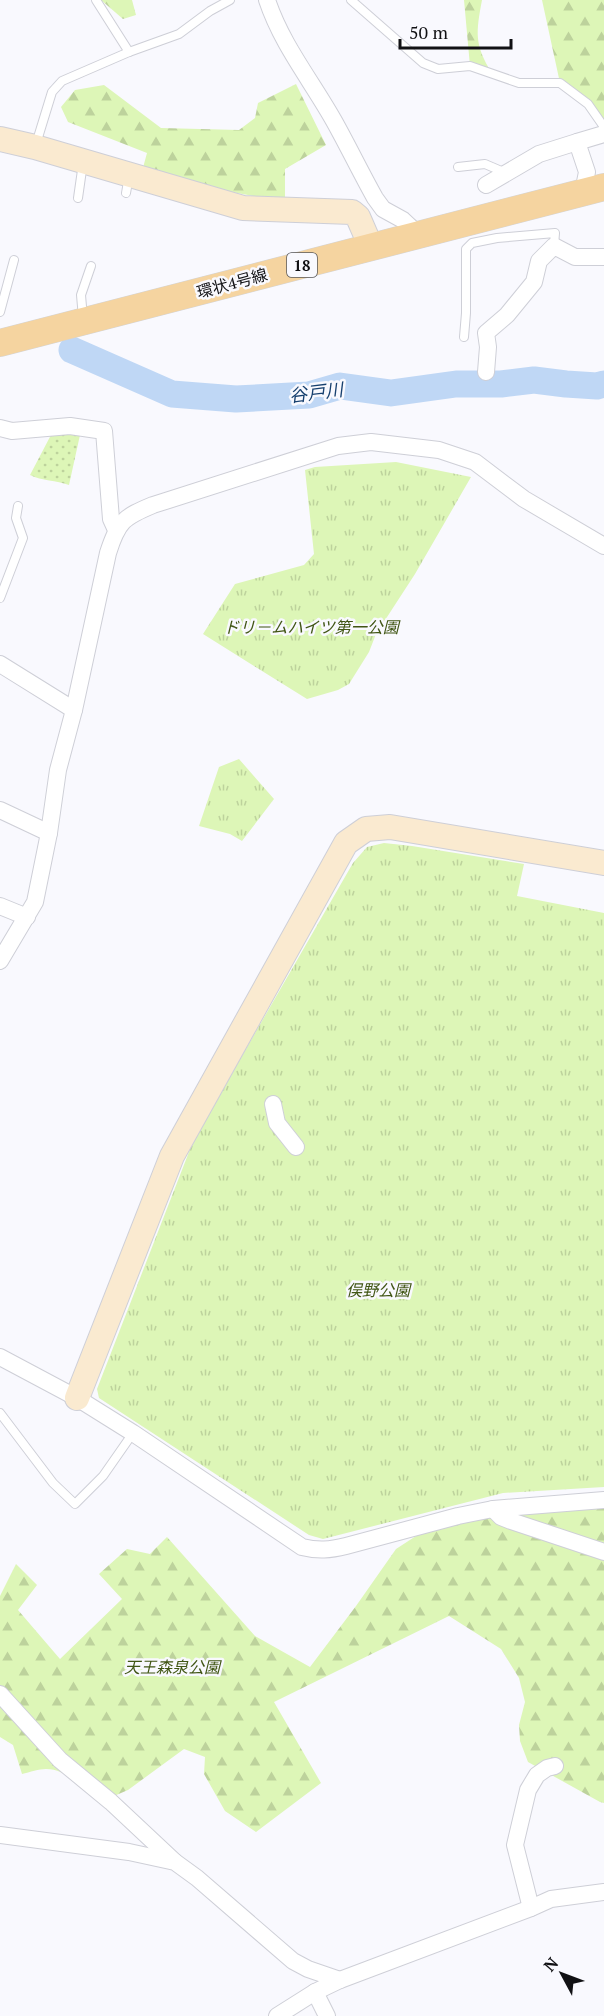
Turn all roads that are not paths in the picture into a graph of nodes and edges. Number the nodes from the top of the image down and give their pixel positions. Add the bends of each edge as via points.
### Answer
1 (96, 0) edge
2 (230, 0) edge
3 (267, 0) edge
4 (351, 0) edge
5 (129, 52) junction
6 (604, 127) edge
7 (604, 134) edge
8 (0, 139) edge
9 (577, 142) junction
10 (35, 147) junction
11 (83, 162) junction
12 (458, 167) dead end
13 (506, 173) junction
14 (486, 185) dead end
15 (593, 190) edge
16 (78, 198) dead end
17 (418, 234) junction
18 (554, 246) junction
19 (371, 247) junction
20 (604, 257) edge
21 (14, 260) dead end
22 (91, 266) dead end
23 (6, 271) edge
24 (0, 312) edge
25 (84, 321) junction
26 (464, 337) dead end
27 (0, 343) edge
28 (486, 372) dead end
29 (0, 428) edge
30 (18, 506) dead end
31 (116, 530) junction
32 (604, 546) edge
33 (0, 598) edge
34 (0, 664) edge
35 (74, 710) junction
36 (0, 810) edge
37 (49, 833) junction
38 (604, 863) edge
39 (0, 906) edge
40 (27, 916) junction
41 (0, 961) edge
42 (273, 1104) dead end
43 (296, 1148) dead end
44 (0, 1357) edge
45 (77, 1398) junction
46 (0, 1413) edge
47 (134, 1433) junction
48 (604, 1500) edge
49 (492, 1509) junction
50 (604, 1552) edge
51 (0, 1694) edge
52 (555, 1766) dead end
53 (0, 1835) edge
54 (175, 1862) junction
55 (604, 1892) edge
56 (531, 1908) junction
57 (340, 1980) junction
58 (315, 1992) junction
59 (277, 2016) edge
60 (327, 2016) edge

1 - 5 lane
2 - 5 lane via 179,34
3 - 17 street via 288,47 334,120 375,198 383,209
4 - 6 lane via 423,63 438,69 470,66 519,83 560,84 588,104
5 - 10 lane via 62,81 52,92
7 - 9 street
8 - 10 street
9 - 13 street via 539,154
9 - 15 street
10 - 11 street
11 - 16 lane
11 - 19 street via 128,184 243,208 352,212
12 - 13 lane via 485,164
13 - 14 street
15 - 17 main road, 環状4号線 / 18
17 - 19 main road, 環状4号線 / 18
18 - 20 street via 575,256
18 - 26 lane via 555,233 497,238 472,243 466,249
18 - 28 street via 539,261 534,282 486,333
19 - 25 main road, 環状4号線 / 18
21 - 23 lane
22 - 25 lane via 81,295
23 - 24 lane
25 - 27 main road, 環状4号線 / 18
29 - 31 street via 12,431 70,426 104,431 111,519
30 - 33 lane via 16,518 23,538
31 - 32 street via 130,514 153,505 338,446 370,442 439,450 476,462 524,499
31 - 35 street
34 - 35 street
35 - 37 street via 58,770
36 - 37 street
37 - 40 street via 35,902
38 - 45 street via 390,827 366,829 346,843 172,1156
39 - 40 street
40 - 41 street
42 - 43 street via 277,1123
44 - 45 street
45 - 47 street
46 - 47 lane via 53,1483 75,1504 103,1476
47 - 49 street via 289,1540 315,1550 346,1546
48 - 49 street
49 - 50 street via 511,1521
51 - 54 street via 60,1760
52 - 56 street via 537,1775 528,1790 515,1845
53 - 54 street
54 - 57 street via 293,1961
55 - 56 street via 551,1899
56 - 57 street
57 - 58 street
58 - 59 street
58 - 60 street

